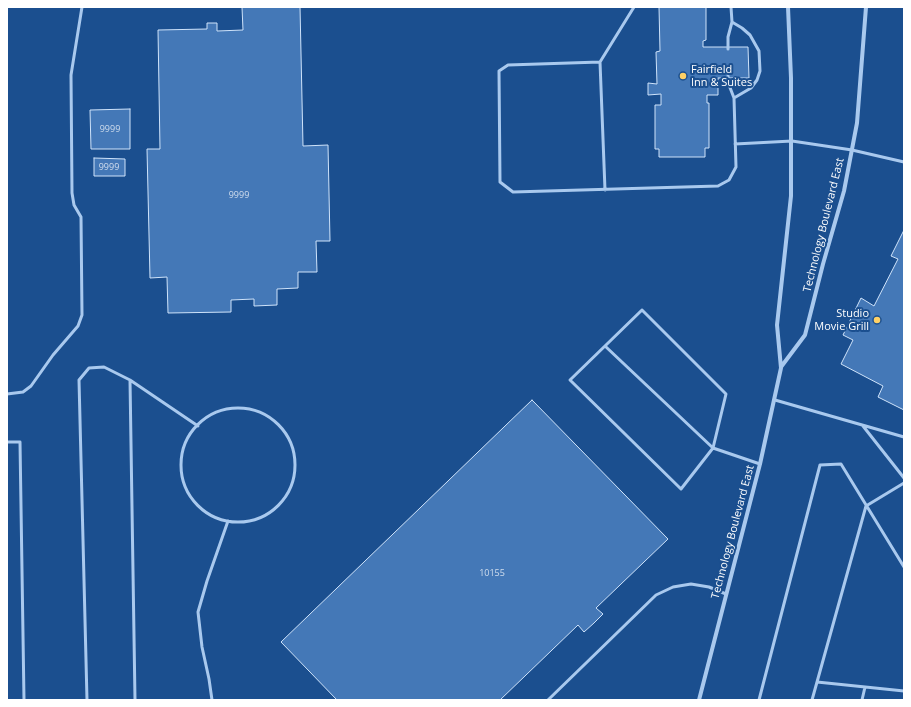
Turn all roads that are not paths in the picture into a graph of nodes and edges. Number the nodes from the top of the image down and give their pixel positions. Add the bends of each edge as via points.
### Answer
1 (82, 7) edge
2 (634, 7) edge
3 (731, 7) edge
4 (788, 7) edge
5 (866, 7) edge
6 (732, 22) junction
7 (728, 49) dead end
8 (600, 62) junction
9 (728, 76) dead end
10 (734, 98) junction
11 (792, 140) junction
12 (735, 144) junction
13 (852, 150) junction
14 (904, 162) edge
15 (605, 190) junction
16 (605, 346) junction
17 (781, 368) junction
18 (130, 380) junction
19 (7, 394) edge
20 (775, 400) junction
21 (863, 425) junction
22 (198, 426) junction
23 (904, 437) edge
24 (7, 442) edge
25 (713, 448) junction
26 (760, 464) junction
27 (904, 478) edge
28 (904, 483) edge
29 (866, 506) junction
30 (228, 521) junction
31 (904, 567) edge
32 (726, 594) junction
33 (817, 682) junction
34 (865, 687) junction
35 (904, 691) edge
36 (24, 700) edge
37 (87, 700) edge
38 (135, 700) edge
39 (212, 700) edge
40 (548, 700) edge
41 (699, 700) edge
42 (759, 700) edge
43 (812, 700) edge
44 (862, 700) edge

1 - 19 lane via 71,75 72,193 74,205 81,217 82,315 78,326 31,386 23,392
2 - 8 lane
3 - 6 lane
4 - 11 street, Technology Boulevard East
5 - 13 street, Technology Boulevard East via 858,123
6 - 7 lane
6 - 10 lane via 750,35 759,51 760,61 757,80 751,88
8 - 15 lane
8 - 15 lane via 508,65 499,71 500,182 514,192
9 - 10 lane
10 - 12 lane
11 - 12 lane
11 - 13 lane
11 - 17 street, Technology Boulevard East via 791,196 777,325
12 - 15 lane via 736,167 729,180 718,186
13 - 14 lane
13 - 17 street, Technology Boulevard East via 844,191 805,335
16 - 25 lane
16 - 25 lane via 642,310 726,394
16 - 25 lane via 570,380 681,489
17 - 20 street, Technology Boulevard East
18 - 22 lane
18 - 37 lane via 104,366 89,368 79,380
18 - 38 lane
20 - 21 lane
20 - 26 street, Technology Boulevard East
21 - 23 lane
21 - 27 lane
22 - 30 lane via 190,434 182,455 182,478 191,498 207,513
22 - 30 lane via 206,418 226,409 248,409 269,417 285,433 294,453 295,475 287,496 271,512 250,521
24 - 36 lane via 20,442
25 - 26 lane
26 - 32 street, Technology Boulevard East
28 - 29 lane
29 - 31 lane
29 - 33 lane
29 - 42 lane via 841,464 820,465
30 - 39 lane via 198,612
32 - 40 lane via 709,587 691,584 673,587 656,595
32 - 41 street, Technology Boulevard East
33 - 34 lane
33 - 43 lane
34 - 35 lane
34 - 44 lane

